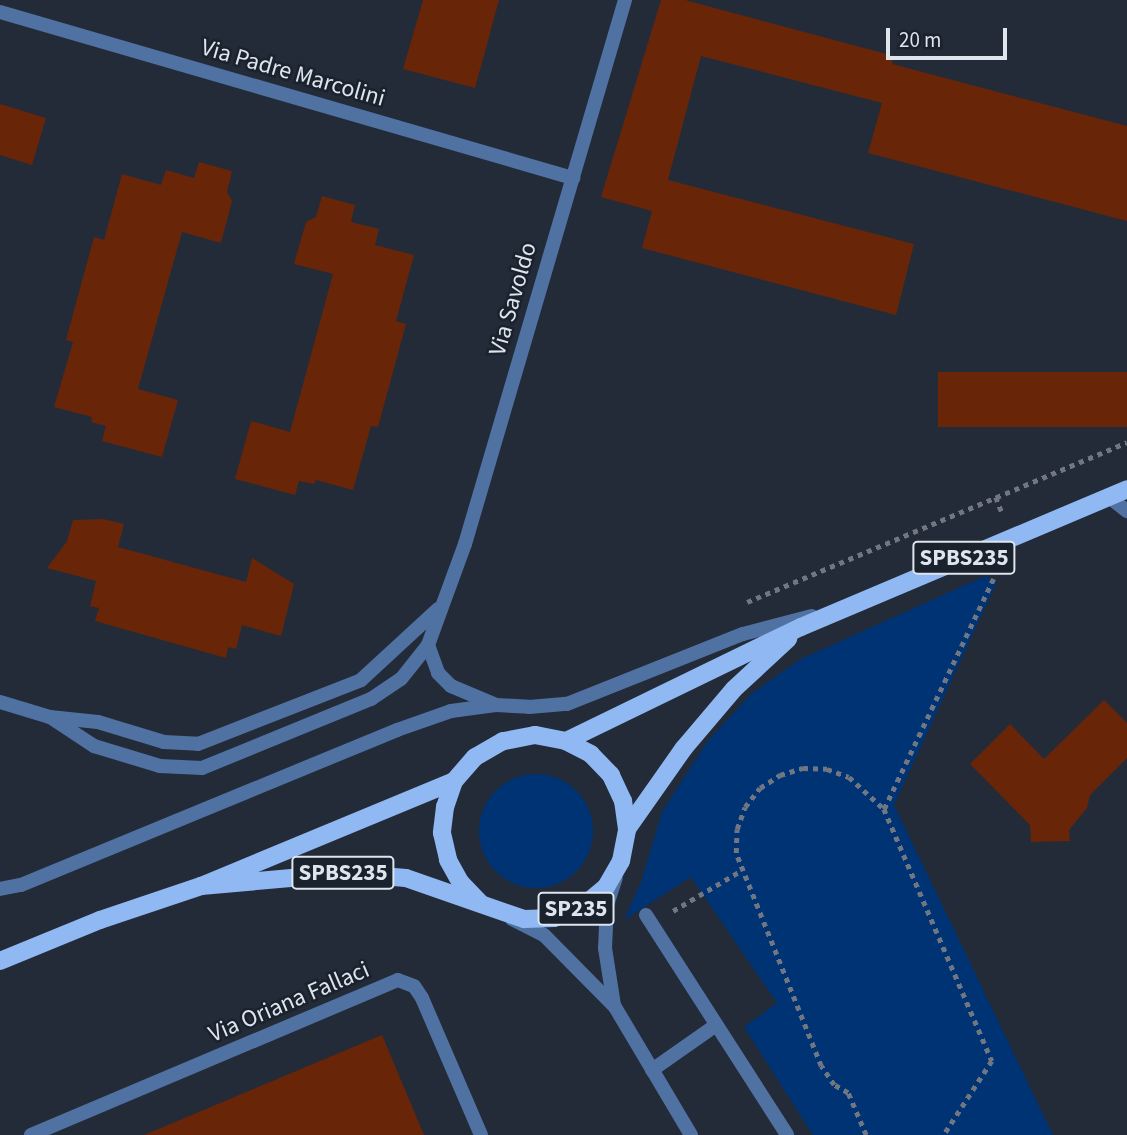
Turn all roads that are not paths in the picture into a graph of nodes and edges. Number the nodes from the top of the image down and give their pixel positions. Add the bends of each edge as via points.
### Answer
1 (625, 0) edge
2 (0, 12) edge
3 (573, 178) junction
4 (1127, 489) edge
5 (1109, 497) junction
6 (1127, 511) edge
7 (855, 604) junction
8 (439, 608) junction
9 (801, 627) junction
10 (428, 645) junction
11 (0, 702) edge
12 (496, 705) junction
13 (50, 717) junction
14 (566, 741) junction
15 (454, 781) junction
16 (627, 829) junction
17 (621, 861) junction
18 (201, 887) junction
19 (0, 889) edge
20 (487, 907) junction
21 (649, 920) road end
22 (0, 961) edge
23 (615, 1007) junction
24 (716, 1025) junction
25 (652, 1070) junction
26 (32, 1135) edge
27 (481, 1135) edge
28 (691, 1135) edge
29 (787, 1135) edge

1 - 3 street, Via Savoldo
2 - 3 street, Via Padre Marcolini
3 - 8 street, Via Savoldo via 465,544
4 - 5 main road, SPBS235
5 - 6 street
5 - 7 main road, SPBS235
7 - 9 main road, SPBS235
7 - 12 street via 743,634 568,704
8 - 10 street, Via Savoldo
8 - 13 street via 360,680 198,744 164,742 98,722
9 - 14 main road, SPBS235
9 - 16 main road, SPBS235 via 734,689 684,748
10 - 12 street via 438,673 451,686
10 - 13 street via 401,679 371,699 202,768 160,766 94,746
11 - 13 street
12 - 19 street via 451,711 397,730 21,885
14 - 15 main road, SP235 via 535,735 503,741 475,757
14 - 16 main road, SP235 via 591,754 611,775 623,801
15 - 18 main road, SPBS235
15 - 20 main road, SP235 via 442,834 448,860 461,883
16 - 17 main road, SP235
17 - 20 main road, SP235 via 606,887 564,915 524,919
17 - 23 street via 606,916 605,948
18 - 20 main road, SPBS235 via 347,873 406,878
18 - 22 main road, SPBS235 via 100,920
20 - 23 street via 544,935
21 - 24 street
23 - 25 street
24 - 25 street
24 - 29 street
25 - 28 street
26 - 27 street, Via Oriana Fallaci via 398,980 414,986 422,998

